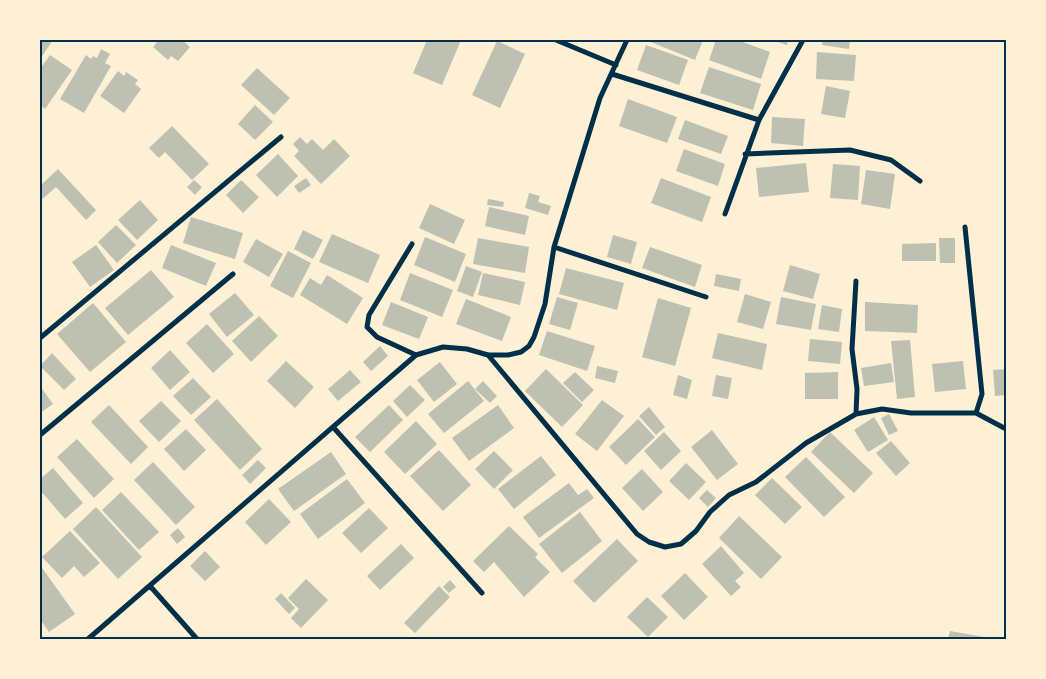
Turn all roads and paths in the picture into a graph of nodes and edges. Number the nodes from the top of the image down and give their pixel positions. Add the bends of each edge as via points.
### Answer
1 (556, 40) edge
2 (626, 40) edge
3 (802, 40) edge
4 (616, 64) junction
5 (612, 74) junction
6 (759, 120) junction
7 (281, 137) dead end
8 (745, 154) junction
9 (920, 181) dead end
10 (725, 214) dead end
11 (965, 227) dead end
12 (412, 244) dead end
13 (554, 247) junction
14 (233, 274) dead end
15 (856, 280) dead end
16 (706, 297) dead end
17 (40, 338) edge
18 (416, 354) junction
19 (488, 355) junction
20 (976, 413) junction
21 (856, 414) junction
22 (333, 427) junction
23 (1006, 429) edge
24 (40, 435) edge
25 (150, 586) junction
26 (482, 593) dead end
27 (94, 634) junction
28 (88, 639) edge
29 (98, 639) edge
30 (197, 639) edge

1 - 4 street
2 - 4 street
3 - 6 street
4 - 5 street
5 - 6 street
5 - 13 street via 600,98
6 - 8 street
7 - 17 street
8 - 9 street via 850,150 891,160
8 - 10 street
11 - 20 street via 982,394
12 - 18 street via 369,315 367,327 377,337
13 - 16 street
13 - 19 street via 545,304 534,338 521,352
14 - 24 street
15 - 21 street via 852,349 857,389
18 - 19 street via 444,347
18 - 22 street
19 - 21 street via 637,534 664,548 681,544 729,495 756,482 806,443
20 - 21 street via 882,409
20 - 23 street
22 - 25 street
22 - 26 street
25 - 27 street
25 - 30 street
27 - 28 street
27 - 29 street

